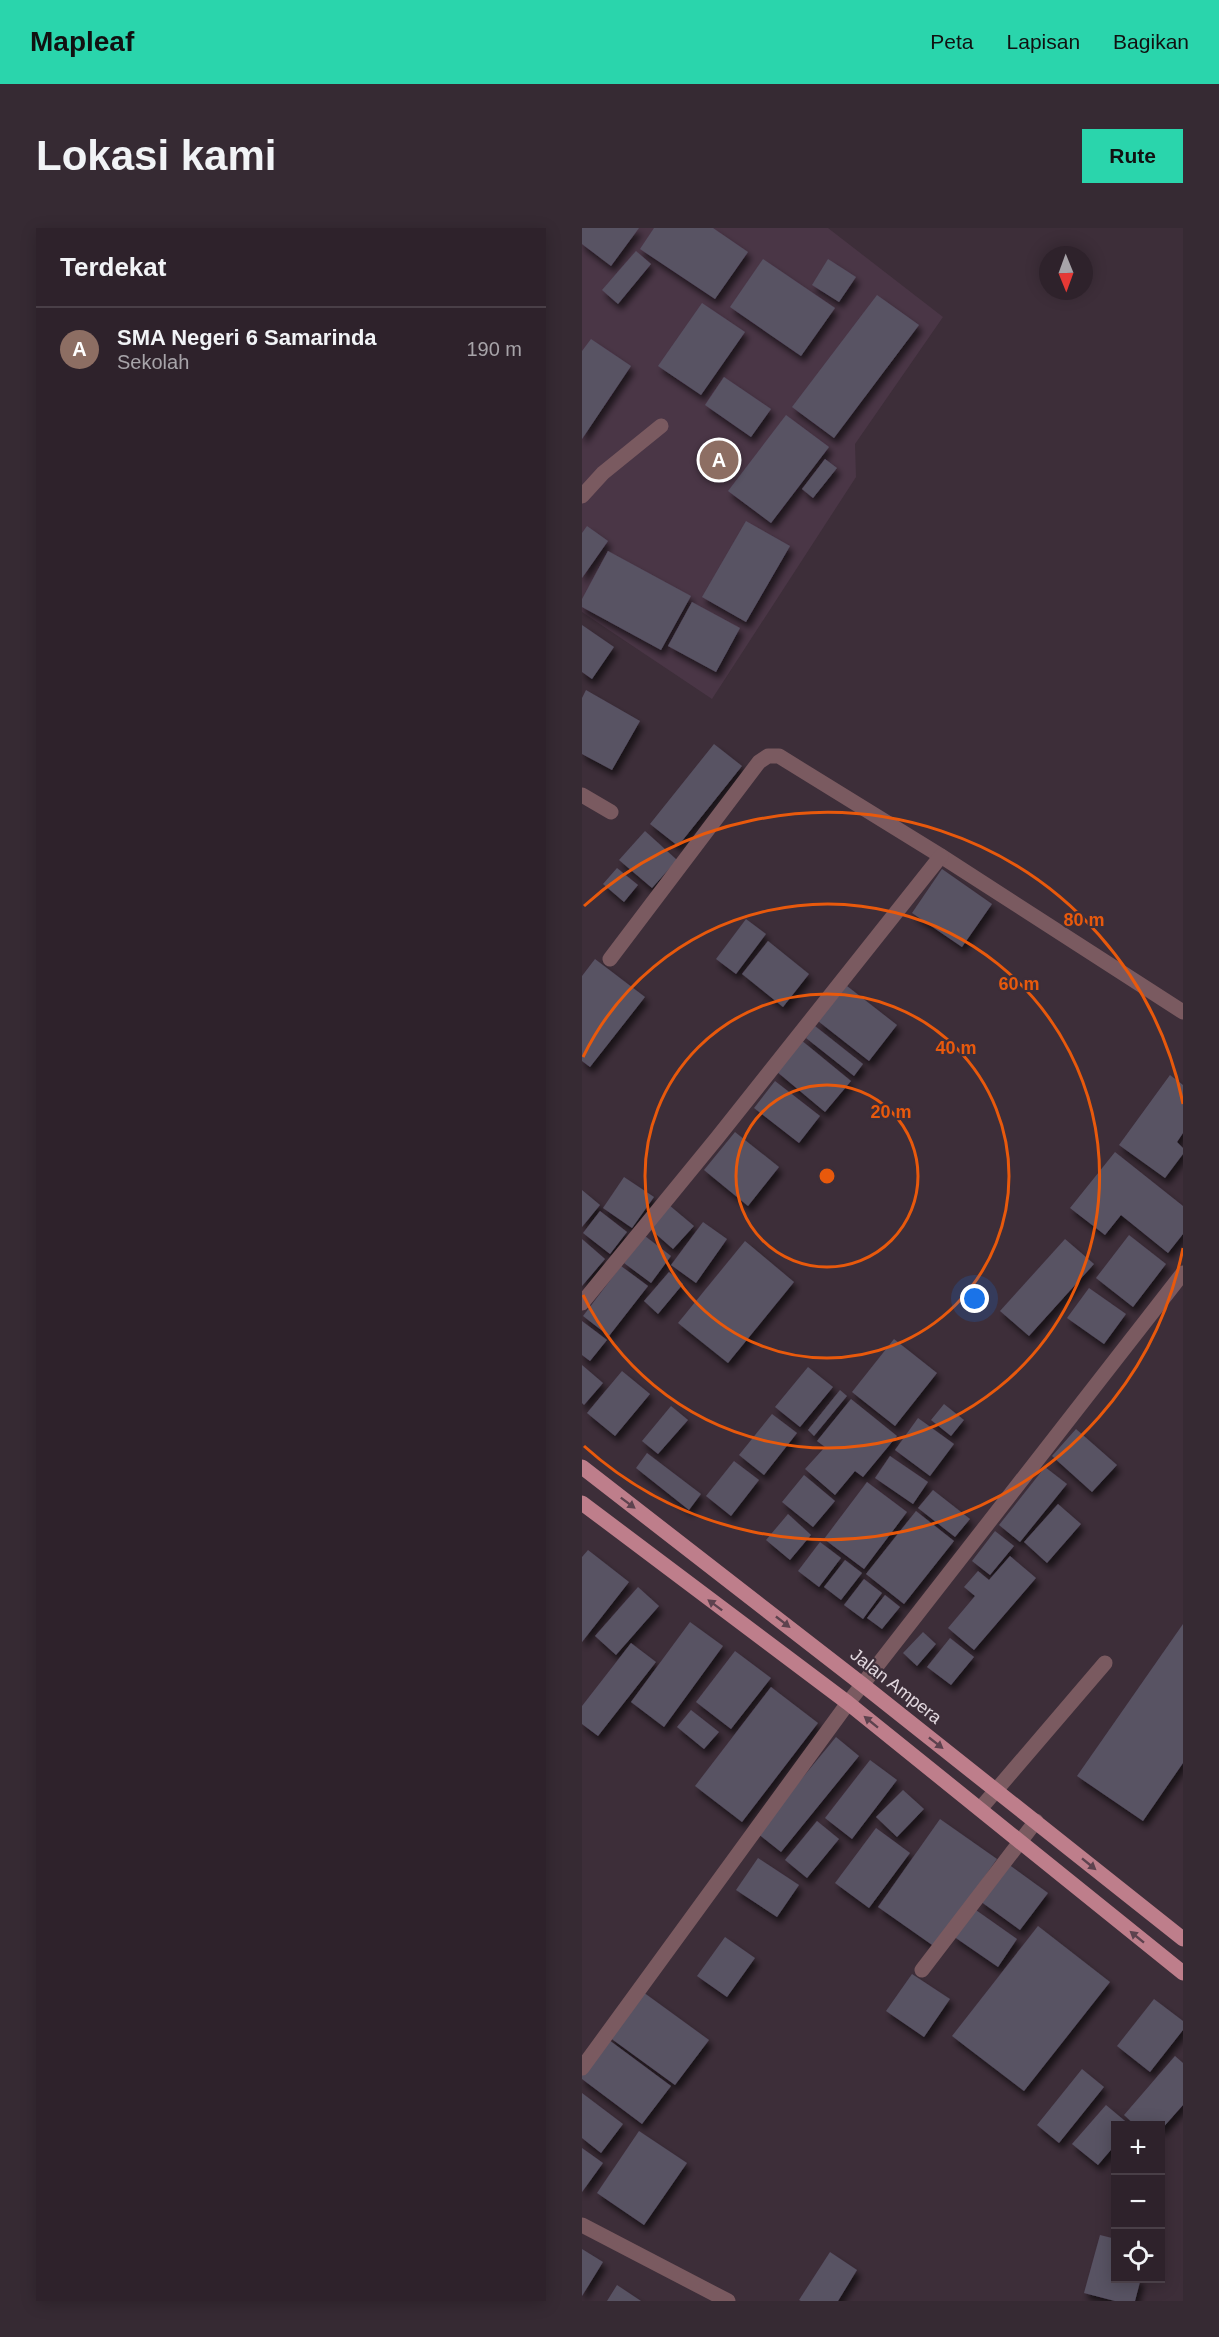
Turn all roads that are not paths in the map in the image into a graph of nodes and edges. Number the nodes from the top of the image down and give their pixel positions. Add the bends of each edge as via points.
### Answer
1 (661, 426) dead end
2 (582, 496) edge
3 (582, 795) edge
4 (611, 812) dead end
5 (941, 856) junction
6 (610, 959) dead end
7 (1183, 1012) edge
8 (1183, 1273) edge
9 (582, 1303) edge
10 (582, 1467) edge
11 (582, 1503) edge
12 (1105, 1663) dead end
13 (863, 1685) junction
14 (848, 1703) junction
15 (996, 1790) junction
16 (980, 1809) junction
17 (1036, 1821) junction
18 (1019, 1841) junction
19 (1183, 1939) edge
20 (922, 1970) dead end
21 (1183, 1973) edge
22 (582, 2068) edge
23 (582, 2225) edge
24 (728, 2301) edge

1 - 2 street via 603,473
3 - 4 street
5 - 6 street via 789,760 768,756 759,762
5 - 7 street
5 - 9 street
8 - 13 street
10 -> 13 main road, Jalan Ampera
14 -> 11 main road
12 - 15 street
13 - 14 street
13 -> 15 main road, Jalan Ampera
16 -> 14 main road
14 - 22 street
15 - 16 street
15 - 17 main road, Jalan Ampera
16 - 18 main road
17 - 18 street
17 -> 19 main road, Jalan Ampera
18 - 20 street
21 -> 18 main road
23 - 24 street

